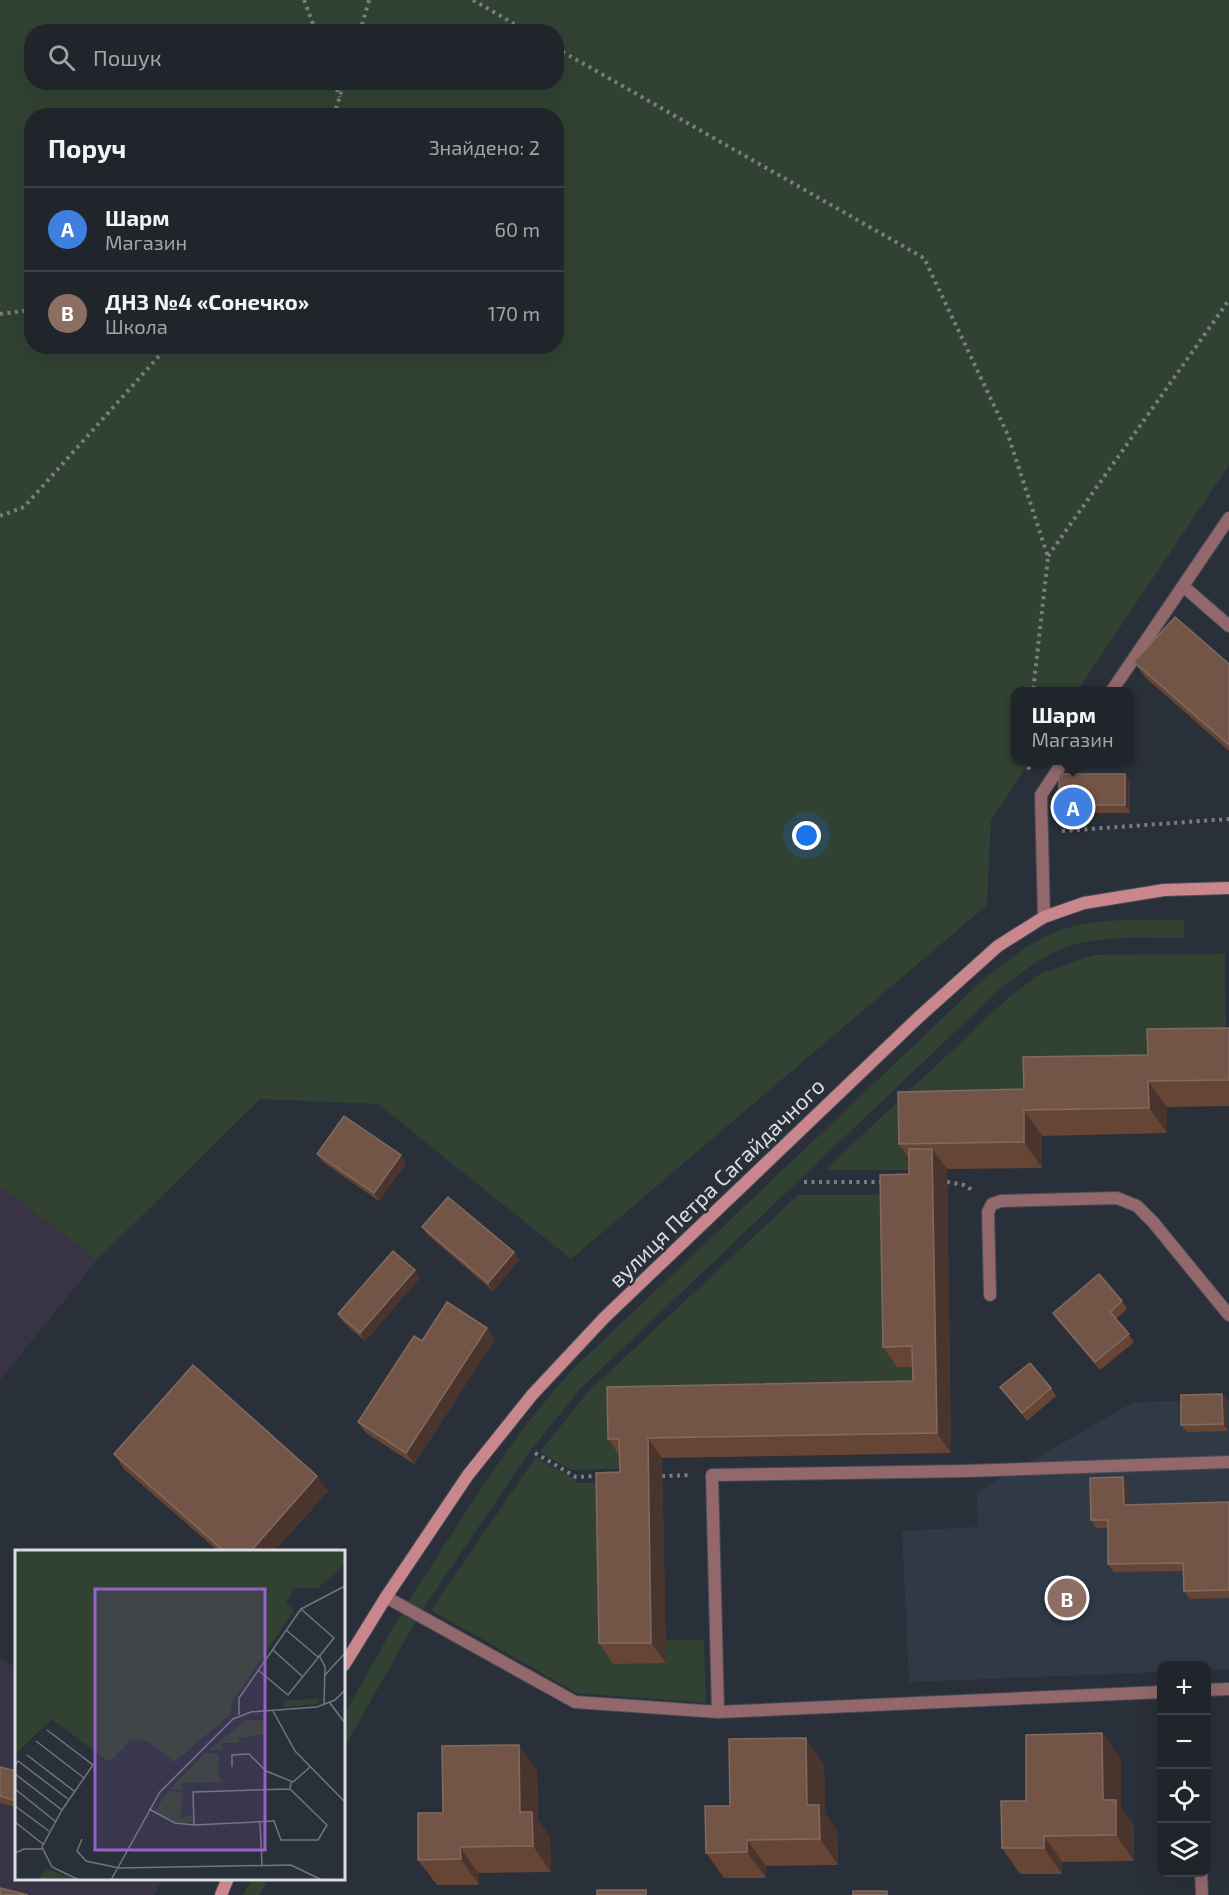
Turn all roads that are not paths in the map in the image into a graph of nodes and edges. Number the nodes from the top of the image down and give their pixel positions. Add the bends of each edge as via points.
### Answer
1 (1229, 518) edge
2 (1183, 586) junction
3 (1229, 626) edge
4 (1114, 687) edge
5 (1061, 765) edge
6 (1229, 888) edge
7 (1044, 917) junction
8 (990, 1295) dead end
9 (1229, 1315) edge
10 (1229, 1462) edge
11 (386, 1597) junction
12 (345, 1663) edge
13 (1229, 1689) edge
14 (1211, 1690) edge
15 (1157, 1692) edge
16 (718, 1712) junction
17 (1201, 1877) edge
18 (227, 1880) edge
19 (221, 1895) edge
20 (1203, 1895) edge

1 - 2 lane
2 - 3 lane
2 - 4 lane
5 - 7 lane via 1041,795
6 - 7 main road, вулиця Петра Сагайдачного via 1126,895 1084,903
7 - 11 main road, вулиця Петра Сагайдачного via 998,946 920,1016 604,1318 532,1395 468,1475
8 - 9 lane via 988,1212 992,1204 1117,1198 1137,1206 1153,1222
10 - 16 lane via 712,1475
11 - 12 main road, вулиця Петра Сагайдачного
11 - 16 lane via 575,1702
13 - 14 lane
15 - 16 lane
17 - 20 lane
18 - 19 main road

